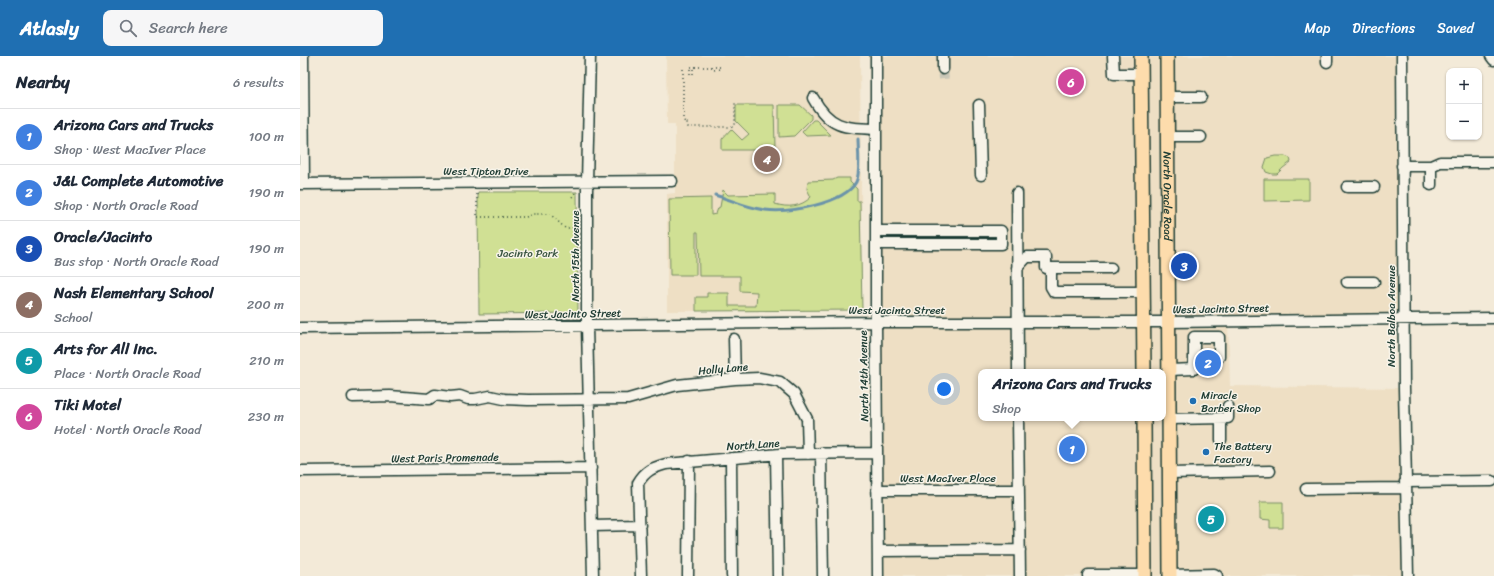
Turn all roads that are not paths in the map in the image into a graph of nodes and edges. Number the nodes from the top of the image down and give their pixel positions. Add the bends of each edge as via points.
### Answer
1 (303, 56) edge
2 (590, 56) edge
3 (876, 56) edge
4 (943, 56) edge
5 (1113, 56) edge
6 (1141, 56) edge
7 (1166, 56) edge
8 (1402, 56) edge
9 (1491, 56) edge
10 (1494, 60) edge
11 (943, 69) tunnel mouth
12 (1141, 74) junction
13 (1167, 97) junction
14 (1202, 97) dead end
15 (813, 98) dead end
16 (979, 105) dead end
17 (876, 129) junction
18 (1167, 137) junction
19 (1201, 137) dead end
20 (1494, 162) edge
21 (1402, 166) junction
22 (1431, 166) junction
23 (981, 175) dead end
24 (672, 181) dead end
25 (587, 182) junction
26 (302, 184) edge
27 (1431, 184) dead end
28 (1347, 187) dead end
29 (1374, 187) dead end
30 (1017, 193) dead end
31 (876, 231) junction
32 (876, 244) junction
33 (1017, 268) junction
34 (1051, 268) junction
35 (1111, 268) dead end
36 (1347, 282) dead end
37 (1374, 282) dead end
38 (1143, 292) junction
39 (1494, 318) edge
40 (1403, 319) junction
41 (1194, 321) junction
42 (1219, 321) junction
43 (876, 322) junction
44 (1017, 322) junction
45 (1143, 322) junction
46 (1168, 322) junction
47 (587, 326) junction
48 (300, 328) edge
49 (1194, 337) junction
50 (1219, 337) junction
51 (734, 339) dead end
52 (1219, 357) dead end
53 (1018, 369) edge
54 (1144, 369) edge
55 (1169, 370) junction
56 (735, 379) junction
57 (353, 397) dead end
58 (588, 400) junction
59 (1228, 406) dead end
60 (1221, 418) junction
61 (1169, 419) junction
62 (1018, 421) edge
63 (1144, 421) edge
64 (1221, 440) dead end
65 (821, 453) junction
66 (877, 453) junction
67 (808, 454) junction
68 (776, 455) junction
69 (731, 458) junction
70 (688, 461) junction
71 (591, 468) junction
72 (300, 471) edge
73 (1270, 471) dead end
74 (1169, 473) junction
75 (1492, 481) dead end
76 (1405, 485) junction
77 (1306, 489) dead end
78 (877, 490) junction
79 (1019, 490) junction
80 (640, 525) junction
81 (592, 526) junction
82 (1020, 550) junction
83 (878, 552) junction
84 (1144, 575) edge
85 (1170, 575) edge
86 (593, 576) edge
87 (641, 576) edge
88 (688, 576) edge
89 (732, 576) edge
90 (778, 576) edge
91 (823, 576) edge
92 (878, 576) edge
93 (1020, 576) edge
94 (1088, 576) edge
95 (1216, 576) edge
96 (1408, 576) edge

1 - 26 street
2 - 25 street, North 15th Avenue
3 - 17 street, North 14th Avenue
4 - 11 street
5 - 12 street via 1114,74
6 - 12 main road
7 - 13 main road, North Oracle Road
8 - 21 street, North Balboa Avenue
9 - 10 street
12 - 38 main road
13 - 14 street
13 - 18 main road, North Oracle Road
15 - 17 street via 823,114 840,125
16 - 23 street
17 - 31 street, North 14th Avenue
18 - 19 street
18 - 46 main road, North Oracle Road
20 - 22 street via 1440,162
21 - 22 street
21 - 40 street, North Balboa Avenue
22 - 27 street
24 - 25 street, West Tipton Drive
25 - 26 street, West Tipton Drive
25 - 47 street, North 15th Avenue
28 - 29 street
30 - 33 street
31 - 32 street, North 14th Avenue
31 - 32 street via 1001,231 1001,244
32 - 43 street, North 14th Avenue
33 - 34 street via 1027,257 1046,257 1046,268
33 - 44 street
34 - 35 street
34 - 38 street via 1051,287 1054,292
36 - 37 street
38 - 45 main road
39 - 40 street, West Jacinto Street
40 - 42 street, West Jacinto Street
40 - 76 street, North Balboa Avenue
41 - 42 street, West Jacinto Street
41 - 46 street, West Jacinto Street
41 - 49 street
42 - 50 street
43 - 44 street, West Jacinto Street
43 - 47 street, West Jacinto Street
43 - 66 street, North 14th Avenue
44 - 45 street, West Jacinto Street
44 - 53 street
45 - 46 street, West Jacinto Street
45 - 54 main road
46 - 55 main road, North Oracle Road
47 - 48 street, West Jacinto Street
47 - 58 street, North 15th Avenue
49 - 50 street
49 - 55 street via 1194,369
50 - 52 street
51 - 56 street
55 - 61 main road, North Oracle Road
56 - 58 street, Holly Lane via 677,385 628,399
56 - 67 street, Holly Lane via 758,378 780,382 794,394 807,419
57 - 58 street, Holly Lane via 429,399 441,395 468,399 490,396 528,400
58 - 71 street, North 15th Avenue
59 - 60 street via 1228,418
60 - 61 street
60 - 64 street
61 - 74 main road, North Oracle Road
62 - 79 street
63 - 84 main road
65 - 66 street, North Lane
65 - 67 street, North Lane
65 - 91 street
66 - 78 street, North 14th Avenue
67 - 68 street, North Lane
68 - 69 street, North Lane
68 - 90 street
69 - 70 street, North Lane
69 - 89 street
70 - 80 street, North Lane via 666,464 650,469 643,475 638,483
70 - 88 street
71 - 72 street, West Paris Promenade
71 - 81 street, North 15th Avenue
73 - 74 street
74 - 85 main road, North Oracle Road
75 - 76 street
76 - 77 street
76 - 96 street, North Balboa Avenue
78 - 79 street, West MacIver Place
78 - 83 street, North 14th Avenue
79 - 82 street
80 - 81 street
80 - 87 street
81 - 86 street, North 15th Avenue
82 - 83 street
82 - 93 street
83 - 92 street, North 14th Avenue
84 - 94 street
85 - 95 street

